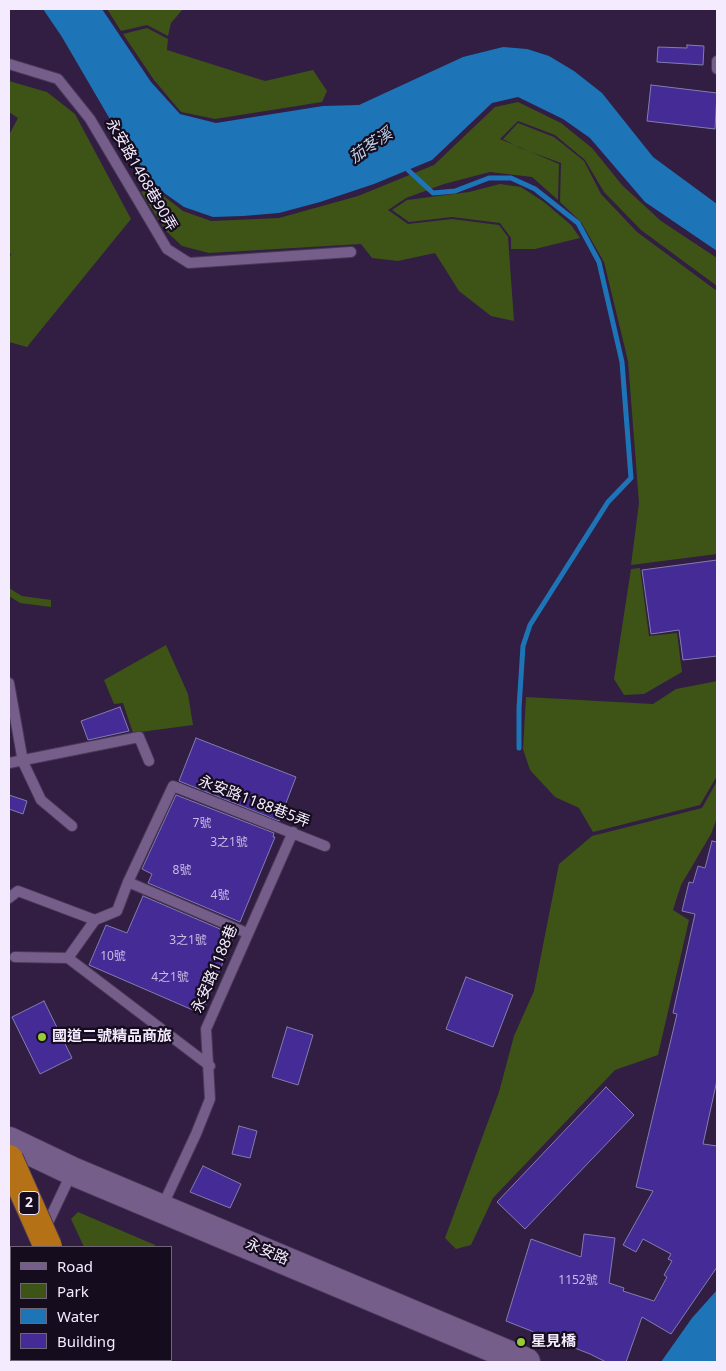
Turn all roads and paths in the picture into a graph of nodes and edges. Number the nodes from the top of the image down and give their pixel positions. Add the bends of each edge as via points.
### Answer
1 (717, 61) edge
2 (9, 64) edge
3 (717, 70) edge
4 (351, 252) dead end
5 (9, 683) edge
6 (149, 761) dead end
7 (23, 762) junction
8 (9, 763) edge
9 (72, 826) dead end
10 (293, 832) junction
11 (325, 846) dead end
12 (128, 882) junction
13 (9, 898) edge
14 (95, 920) junction
15 (247, 933) junction
16 (15, 957) dead end
17 (68, 958) junction
18 (210, 1066) junction
19 (9, 1140) edge
20 (9, 1159) edge
21 (72, 1171) junction
22 (162, 1207) junction
23 (37, 1246) edge
24 (48, 1246) edge
25 (526, 1362) edge

1 - 3 lane
2 - 4 lane, 永安路1468巷90弄 via 58,79 90,119 167,249 189,264
5 - 7 lane
6 - 7 lane via 139,737
7 - 8 lane
7 - 9 lane via 41,800
10 - 11 lane, 永安路1188巷5弄
10 - 12 lane, 永安路1188巷5弄 via 172,786
10 - 15 lane, 永安路1188巷
12 - 14 lane via 118,911
12 - 15 lane
13 - 14 lane via 18,891
14 - 17 lane
15 - 18 lane, 永安路1188巷 via 206,1029
16 - 17 lane
17 - 18 lane
18 - 22 lane, 永安路1188巷 via 210,1099
19 - 21 main road, 永安路
20 - 24 highway, 2, bridge
21 - 22 main road, 永安路
21 - 23 lane
22 - 25 main road, 永安路

